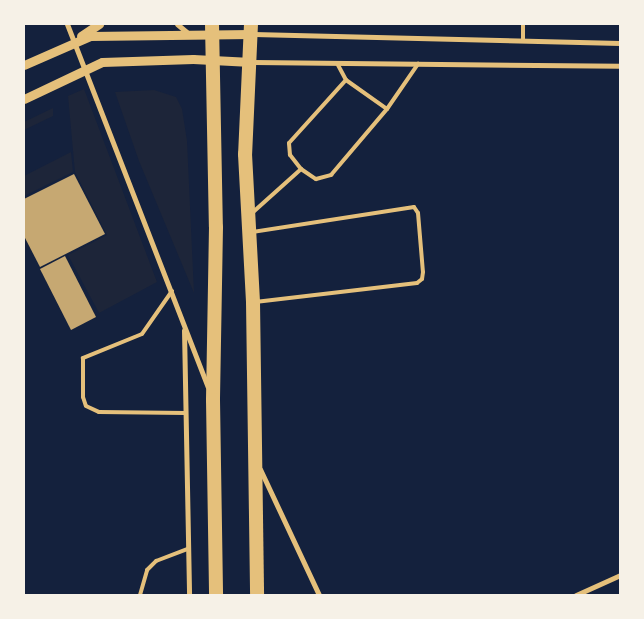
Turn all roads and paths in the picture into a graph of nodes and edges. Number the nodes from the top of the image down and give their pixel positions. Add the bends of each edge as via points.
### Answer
1 (67, 24) edge
2 (99, 24) edge
3 (177, 24) edge
4 (523, 24) edge
5 (212, 29) edge
6 (251, 29) edge
7 (189, 34) junction
8 (523, 40) junction
9 (74, 41) junction
10 (620, 43) edge
11 (212, 60) junction
12 (250, 62) junction
13 (337, 63) junction
14 (418, 64) junction
15 (24, 65) edge
16 (620, 66) edge
17 (86, 69) junction
18 (346, 80) junction
19 (24, 99) edge
20 (387, 109) junction
21 (301, 169) junction
22 (246, 218) junction
23 (248, 232) junction
24 (172, 291) junction
25 (253, 302) junction
26 (184, 324) junction
27 (213, 400) junction
28 (186, 413) junction
29 (255, 459) junction
30 (188, 549) junction
31 (620, 575) edge
32 (140, 595) edge
33 (189, 595) edge
34 (216, 595) edge
35 (257, 595) edge
36 (319, 595) edge
37 (576, 595) edge

1 - 9 street
2 - 9 street
3 - 7 street
4 - 8 lane
5 - 6 street
5 - 7 street
5 - 11 highway
6 - 8 street
6 - 12 highway
7 - 9 street via 90,36
8 - 10 street
9 - 15 street
9 - 17 street
11 - 12 street
11 - 17 street via 102,62
11 - 27 highway via 216,227
12 - 13 street
12 - 22 highway via 245,154
13 - 14 street
13 - 18 lane
14 - 16 street
14 - 20 lane
17 - 19 street
17 - 24 street
18 - 20 lane
18 - 21 lane via 289,143 290,155
20 - 21 lane via 331,175 316,180
21 - 22 lane
22 - 23 highway
23 - 25 highway
23 - 25 lane via 414,207 418,213 423,272 417,284
24 - 26 street
24 - 28 lane via 142,334 83,358 83,398 86,406 99,412
25 - 29 highway
26 - 27 street
26 - 28 street
27 - 34 highway
28 - 30 street
29 - 35 highway
29 - 36 street
30 - 32 lane via 151,565 142,582
30 - 33 street
31 - 37 street

